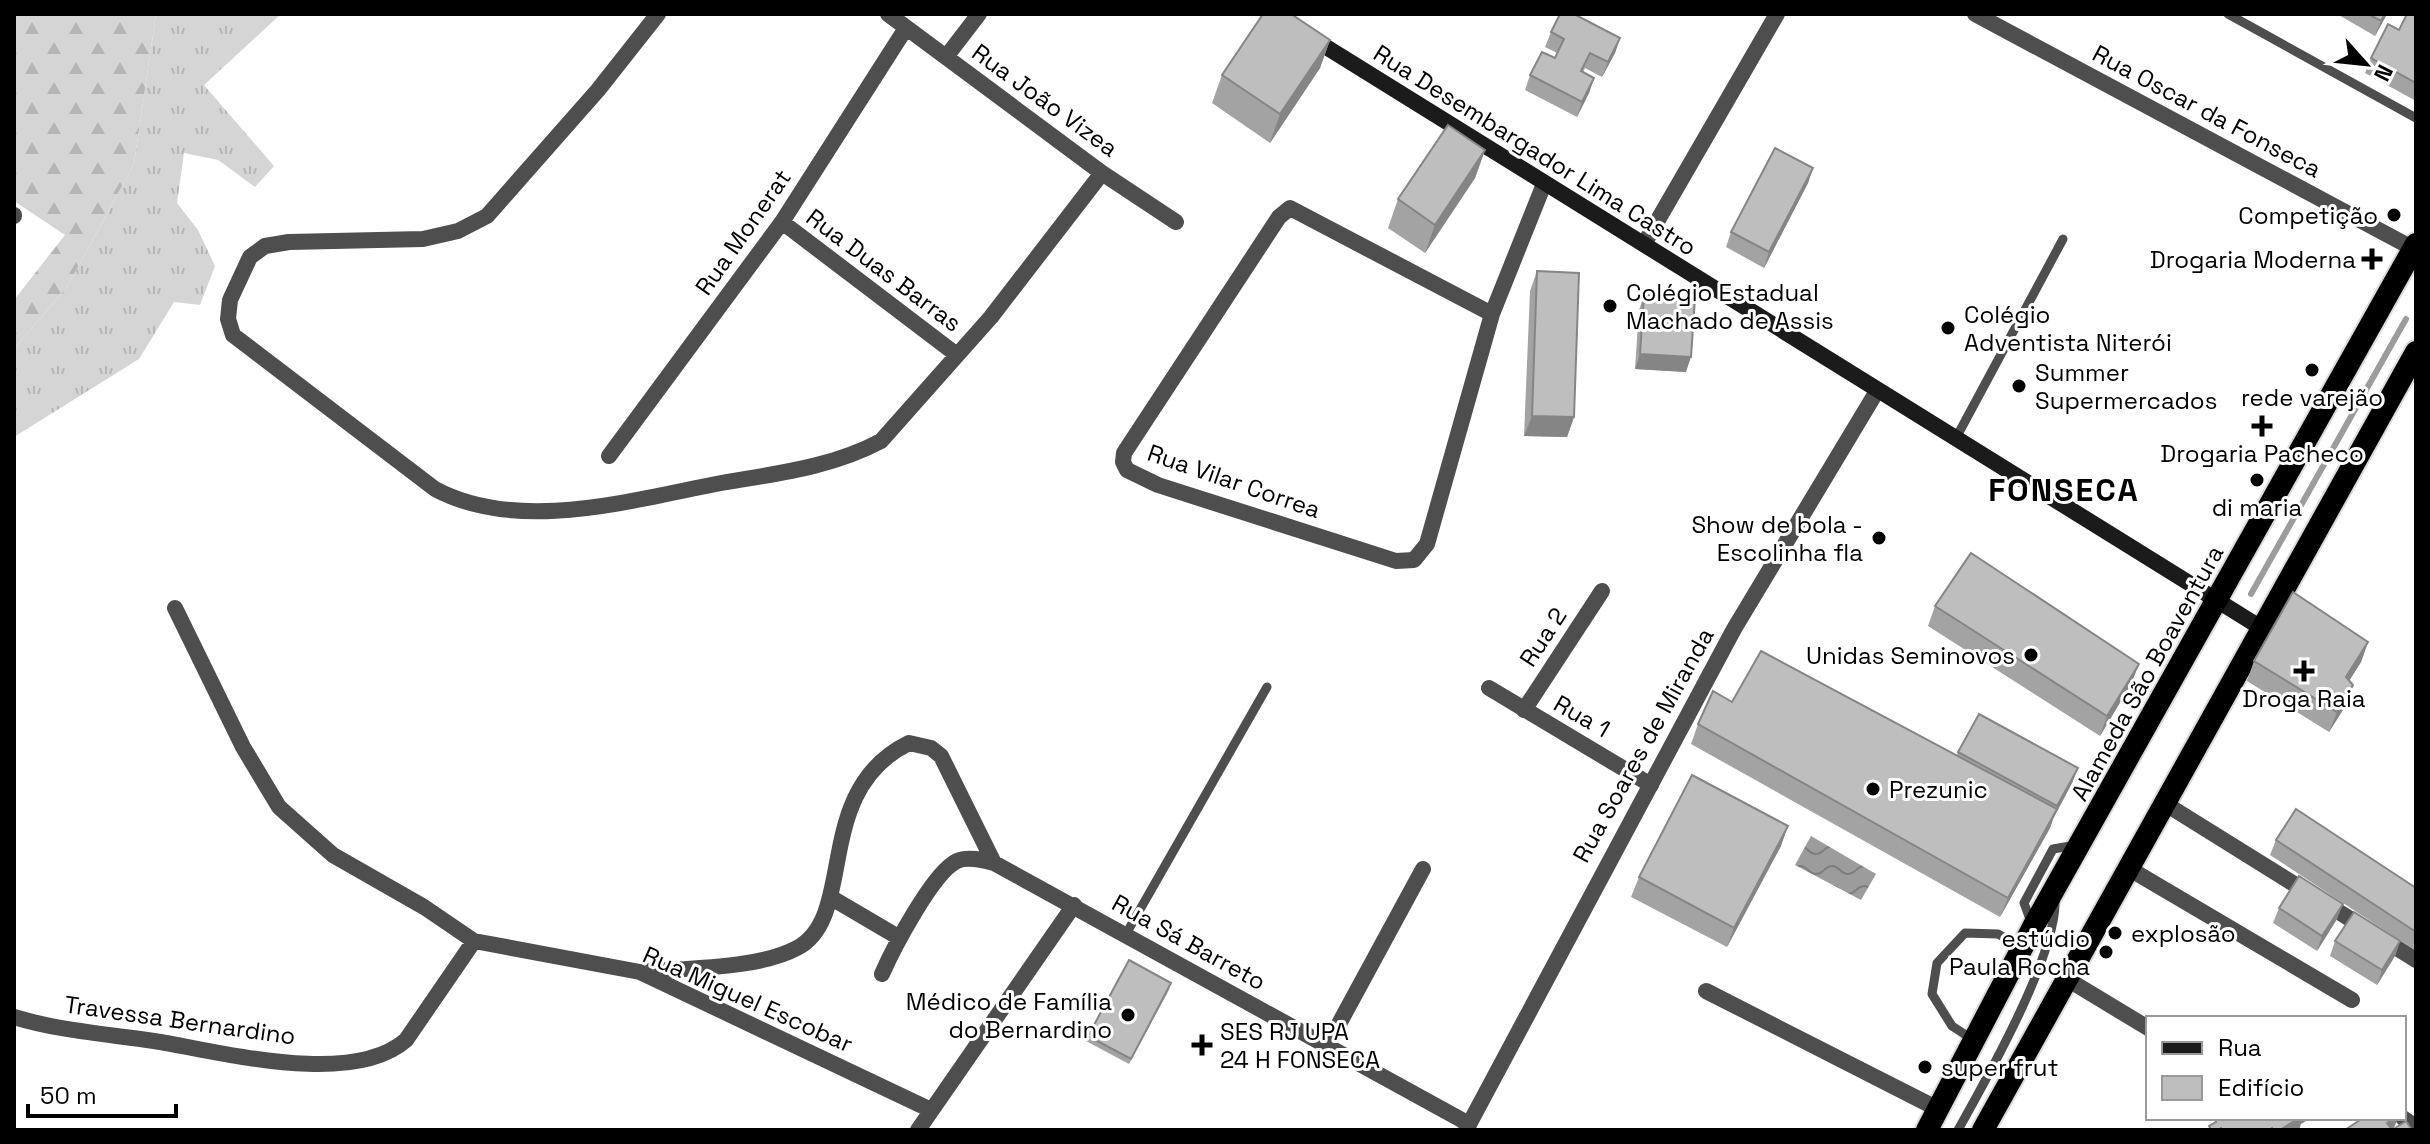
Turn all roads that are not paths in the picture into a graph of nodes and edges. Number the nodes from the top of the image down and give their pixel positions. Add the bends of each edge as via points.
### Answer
1 (658, 14) edge
2 (888, 14) edge
3 (979, 14) edge
4 (1273, 14) edge
5 (1777, 14) edge
6 (1975, 14) edge
7 (2228, 14) edge
8 (1290, 20) edge
9 (906, 28) junction
10 (946, 57) junction
11 (2416, 118) edge
12 (1102, 173) junction
13 (1544, 184) junction
14 (782, 222) junction
15 (1176, 222) dead end
16 (2063, 239) dead end
17 (1644, 244) junction
18 (2415, 248) edge
19 (1492, 314) junction
20 (2416, 352) edge
21 (957, 355) junction
22 (1877, 391) junction
23 (1956, 438) junction
24 (609, 456) dead end
25 (1602, 591) dead end
26 (2217, 601) junction
27 (175, 608) dead end
28 (2263, 629) junction
29 (1267, 687) dead end
30 (1489, 688) dead end
31 (1524, 710) junction
32 (1651, 785) junction
33 (2164, 803) junction
34 (2080, 844) junction
35 (994, 863) junction
36 (2128, 868) junction
37 (1423, 869) dead end
38 (2054, 889) junction
39 (830, 897) junction
40 (1074, 905) junction
41 (2033, 927) junction
42 (1126, 934) junction
43 (898, 937) junction
44 (474, 941) junction
45 (2022, 947) junction
46 (2416, 960) edge
47 (640, 972) junction
48 (882, 974) dead end
49 (2067, 979) junction
50 (1706, 991) dead end
51 (2352, 1000) dead end
52 (14, 1017) edge
53 (2146, 1027) edge
54 (1972, 1039) junction
55 (1327, 1046) junction
56 (1938, 1109) junction
57 (931, 1110) junction
58 (1471, 1128) edge
59 (1985, 1129) edge
60 (918, 1130) edge
61 (1927, 1130) edge
62 (1958, 1130) edge

1 - 21 street via 487,216 458,231 423,239 265,246 250,257 230,300 233,335 435,489 459,502 503,509 601,508 782,473 860,452 881,441
2 - 9 street, Rua João Vizea
3 - 10 street
4 - 8 main road, Rua Desembargador Lima Castro
5 - 17 street
6 - 18 street, Rua Oscar da Fonseca
7 - 11 lane
8 - 13 main road, Rua Desembargador Lima Castro
9 - 10 street, Rua João Vizea
9 - 14 street, Rua Monerat
10 - 12 street, Rua João Vizea
12 - 15 street, Rua João Vizea
12 - 21 street
13 - 17 main road, Rua Desembargador Lima Castro
13 - 19 street, Rua Vilar Correa
14 - 21 street, Rua Duas Barras
14 - 24 street, Rua Monerat
16 - 23 lane
17 - 22 main road, Rua Desembargador Lima Castro
18 - 26 highway, Alameda São Boaventura
19 - 19 street, Rua Vilar Correa via 1427,544 1414,560 1396,561 1158,485 1127,470 1123,462 1279,217 1290,208
20 - 28 highway
22 - 23 main road, Rua Desembargador Lima Castro
22 - 32 street, Rua Soares de Miranda via 1734,629
23 - 26 main road, Rua Desembargador Lima Castro
25 - 31 street, Rua 2
26 - 28 main road, Rua Desembargador Lima Castro
26 - 34 highway, Alameda São Boaventura
27 - 44 street, Rua Miguel Escobar via 243,747 279,807 333,855
28 - 33 highway
29 - 42 lane
30 - 31 street, Rua 1
31 - 32 street, Rua 1
32 - 58 street, Rua Soares de Miranda
33 - 36 highway
33 - 46 street
34 - 38 highway, Alameda São Boaventura
34 - 41 lane via 2053,849 2024,903
35 - 39 street via 941,756 909,743 874,767 858,788 844,826
35 - 40 street, Rua Sá Barreto
35 - 43 street, Rua Sá Barreto via 959,860 947,868
36 - 49 highway
36 - 51 street
37 - 55 street
38 - 41 highway, Alameda São Boaventura
38 - 62 lane via 2056,914 2030,988
39 - 43 street
39 - 47 street via 814,934 799,948 774,957
40 - 42 street, Rua Sá Barreto
40 - 57 street
41 - 45 highway, Alameda São Boaventura
42 - 55 street, Rua Sá Barreto
43 - 48 street, Rua Sá Barreto
44 - 47 street, Rua Miguel Escobar
44 - 52 street, Travessa Bernardino via 406,1040 393,1051 348,1062 224,1055
45 - 54 highway, Alameda São Boaventura
45 - 54 lane via 1998,934 1965,933 1937,963 1932,994 1952,1026
47 - 57 street, Rua Miguel Escobar
49 - 53 street
49 - 59 highway
50 - 56 street
54 - 56 highway, Alameda São Boaventura
55 - 58 street, Rua Sá Barreto
56 - 61 highway, Alameda São Boaventura
57 - 60 street

